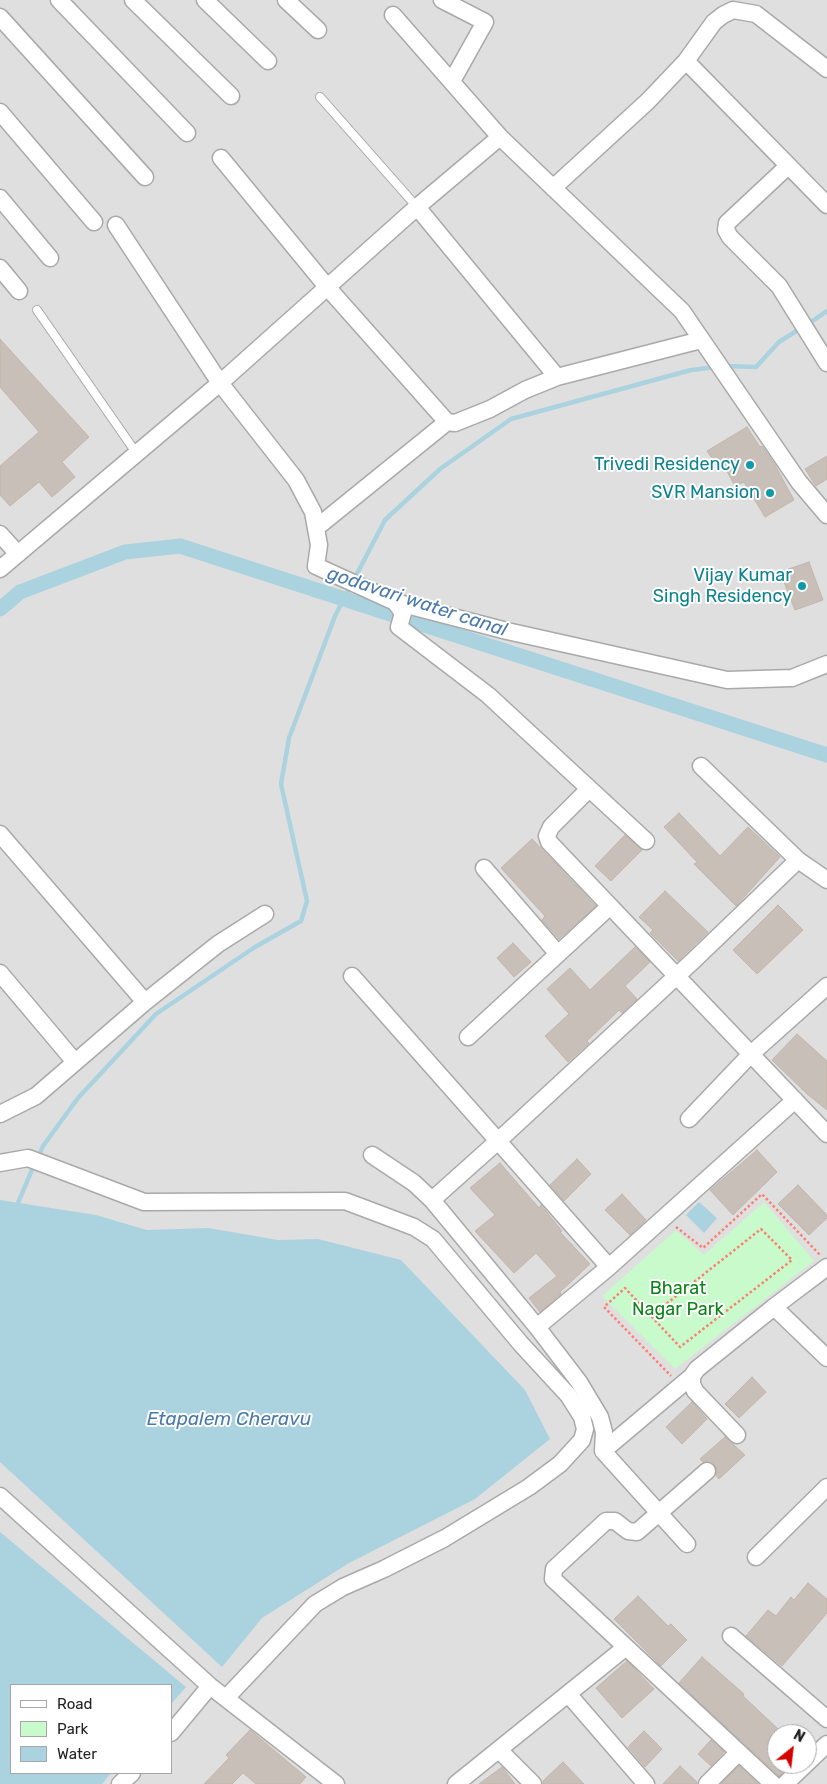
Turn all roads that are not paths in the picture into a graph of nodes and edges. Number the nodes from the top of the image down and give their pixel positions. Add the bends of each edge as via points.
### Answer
1 (60, 0) edge
2 (133, 0) edge
3 (206, 0) edge
4 (286, 0) edge
5 (442, 0) edge
6 (466, 6) edge
7 (394, 15) dead end
8 (0, 17) edge
9 (318, 30) dead end
10 (686, 60) junction
11 (268, 61) dead end
12 (827, 69) edge
13 (452, 81) junction
14 (231, 96) dead end
15 (320, 97) dead end
16 (0, 112) edge
17 (187, 133) dead end
18 (500, 137) junction
19 (221, 158) dead end
20 (788, 166) junction
21 (146, 177) dead end
22 (553, 188) junction
23 (0, 198) edge
24 (827, 206) edge
25 (417, 207) junction
26 (94, 222) dead end
27 (116, 226) dead end
28 (50, 258) dead end
29 (0, 268) edge
30 (328, 288) junction
31 (18, 291) dead end
32 (37, 310) dead end
33 (701, 340) junction
34 (827, 363) edge
35 (556, 377) junction
36 (220, 383) junction
37 (446, 422) junction
38 (127, 461) junction
39 (827, 515) edge
40 (316, 528) junction
41 (0, 534) edge
42 (18, 554) junction
43 (0, 569) edge
44 (399, 614) junction
45 (827, 664) edge
46 (701, 766) dead end
47 (589, 788) junction
48 (0, 834) edge
49 (646, 841) dead end
50 (798, 860) junction
51 (484, 868) dead end
52 (827, 880) edge
53 (609, 907) junction
54 (265, 914) dead end
55 (558, 954) junction
56 (0, 972) edge
57 (352, 976) dead end
58 (675, 977) junction
59 (827, 986) edge
60 (145, 1002) junction
61 (468, 1037) dead end
62 (751, 1054) junction
63 (75, 1062) junction
64 (795, 1100) junction
65 (0, 1114) edge
66 (689, 1119) dead end
67 (827, 1134) edge
68 (498, 1141) junction
69 (372, 1155) dead end
70 (0, 1163) edge
71 (432, 1200) junction
72 (824, 1262) edge
73 (609, 1267) junction
74 (774, 1307) junction
75 (537, 1327) junction
76 (827, 1358) edge
77 (685, 1374) junction
78 (737, 1435) dead end
79 (602, 1451) junction
80 (707, 1471) dead end
81 (827, 1486) edge
82 (0, 1496) edge
83 (659, 1513) junction
84 (687, 1544) dead end
85 (756, 1557) dead end
86 (731, 1636) dead end
87 (626, 1647) junction
88 (210, 1686) junction
89 (569, 1695) junction
90 (226, 1698) junction
91 (827, 1718) edge
92 (172, 1732) edge
93 (827, 1744) edge
94 (499, 1750) junction
95 (738, 1753) junction
96 (817, 1754) edge
97 (131, 1774) edge
98 (796, 1774) edge
99 (120, 1784) edge
100 (336, 1784) edge
101 (456, 1784) edge
102 (534, 1784) edge
103 (646, 1784) edge
104 (706, 1784) edge
105 (773, 1784) edge
106 (786, 1784) edge

1 - 17 street
2 - 14 street
3 - 11 street
4 - 9 street
5 - 6 street
6 - 13 street via 485,22
7 - 13 street
8 - 21 street
10 - 12 street via 714,22 733,10 767,20
10 - 20 street
10 - 22 street via 648,101
13 - 18 street
15 - 25 lane
16 - 26 street
18 - 22 street
18 - 25 street
19 - 30 street
20 - 24 street
20 - 34 street via 727,223 726,230 779,286
22 - 33 street via 682,312
23 - 28 street
25 - 30 street
25 - 35 street
27 - 36 street
29 - 31 street
30 - 36 street
30 - 37 street
32 - 38 lane
33 - 35 street
33 - 39 street via 799,482
35 - 37 street via 455,424
36 - 38 street
36 - 40 street via 296,480 313,512
37 - 40 street
38 - 42 street
40 - 44 street via 319,545 316,566
41 - 42 street
42 - 43 street
44 - 45 street via 507,630 727,680 792,678
44 - 47 street
46 - 50 street
47 - 49 street
47 - 53 street via 551,827 547,836
48 - 60 street
50 - 52 street
50 - 58 street
51 - 55 street
53 - 55 street
53 - 58 street
54 - 60 street via 218,944
55 - 61 street
56 - 63 street
57 - 68 street
58 - 62 street
58 - 68 street
59 - 62 street
60 - 63 street
62 - 64 street
62 - 66 street
63 - 65 street via 36,1096
64 - 67 street
64 - 73 street
68 - 71 street
68 - 73 street
69 - 71 street via 414,1183
70 - 90 street via 28,1158 144,1202 345,1201 414,1227 433,1239 568,1395 582,1417 585,1430 582,1440 560,1464 529,1487 445,1538 315,1604
71 - 75 street
72 - 74 street
73 - 75 street
74 - 76 street
74 - 77 street via 698,1369
75 - 79 street via 579,1382 600,1417 604,1432
77 - 78 street via 695,1391
77 - 79 street
79 - 83 street
80 - 83 street
81 - 85 street
82 - 88 street
83 - 84 street
83 - 87 street via 637,1532 628,1531 615,1521 606,1521 554,1568 552,1574 556,1584
86 - 91 street
87 - 89 street
87 - 95 street
88 - 90 street
88 - 92 street
89 - 94 street
89 - 103 street
90 - 100 street
93 - 96 street
94 - 101 street
94 - 102 street
95 - 104 street
95 - 105 street
97 - 99 street
98 - 106 street

